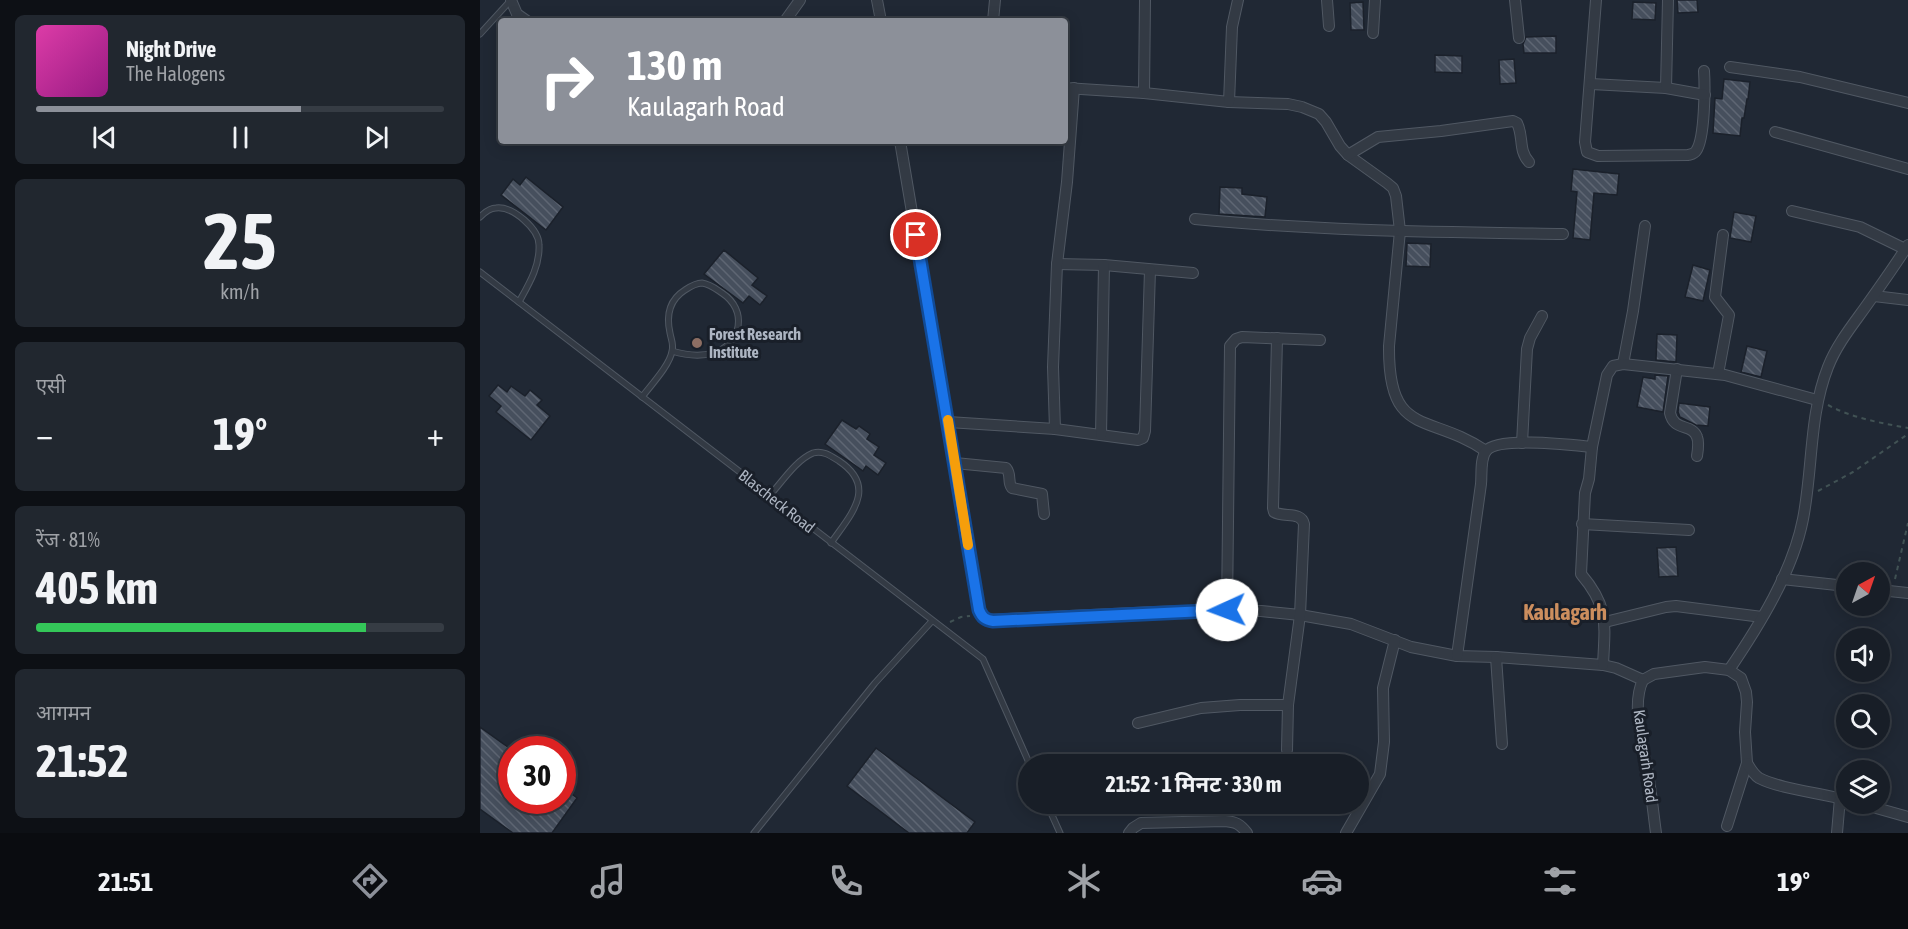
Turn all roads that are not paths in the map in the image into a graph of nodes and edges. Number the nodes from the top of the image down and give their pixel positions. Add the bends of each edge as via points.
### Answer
1 (511, 0) edge
2 (800, 0) edge
3 (877, 0) edge
4 (995, 0) edge
5 (1145, 0) edge
6 (1238, 0) edge
7 (1327, 0) edge
8 (1375, 0) edge
9 (1515, 0) edge
10 (1596, 0) edge
11 (1668, 0) edge
12 (523, 18) edge
13 (787, 18) edge
14 (880, 18) edge
15 (993, 18) edge
16 (1329, 26) dead end
17 (1373, 33) dead end
18 (480, 34) edge
19 (1519, 38) dead end
20 (1730, 66) dead end
21 (1704, 71) dead end
22 (1591, 84) junction
23 (1070, 88) edge
24 (1666, 88) junction
25 (1144, 93) junction
26 (1706, 94) junction
27 (1229, 102) junction
28 (1908, 104) edge
29 (1775, 132) dead end
30 (901, 144) edge
31 (1348, 155) junction
32 (1529, 162) dead end
33 (1908, 169) edge
34 (1792, 211) dead end
35 (480, 217) edge
36 (1195, 219) dead end
37 (1645, 226) dead end
38 (1400, 231) junction
39 (1563, 234) dead end
40 (1723, 235) dead end
41 (1907, 247) edge
42 (1056, 264) junction
43 (1104, 265) junction
44 (1150, 270) junction
45 (480, 272) edge
46 (1192, 273) dead end
47 (1874, 296) junction
48 (1908, 300) edge
49 (519, 302) junction
50 (1542, 316) dead end
51 (1277, 338) junction
52 (1320, 340) dead end
53 (672, 351) junction
54 (1623, 364) junction
55 (1677, 369) junction
56 (1718, 374) junction
57 (642, 397) junction
58 (1817, 400) junction
59 (948, 422) junction
60 (1055, 429) junction
61 (1101, 435) junction
62 (1522, 442) junction
63 (1592, 447) junction
64 (1486, 451) junction
65 (1697, 456) dead end
66 (955, 463) junction
67 (770, 495) junction
68 (1044, 514) dead end
69 (1582, 524) junction
70 (1689, 530) dead end
71 (831, 543) junction
72 (1782, 579) junction
73 (1836, 585) edge
74 (1890, 591) edge
75 (1908, 593) edge
76 (1227, 610) junction
77 (1300, 615) junction
78 (1762, 618) junction
79 (932, 621) junction
80 (1605, 622) junction
81 (1395, 640) junction
82 (1456, 656) junction
83 (1496, 657) junction
84 (1603, 665) junction
85 (1729, 670) junction
86 (1643, 680) junction
87 (1288, 705) junction
88 (1138, 723) dead end
89 (1502, 744) dead end
90 (1287, 750) dead end
91 (1025, 754) edge
92 (1747, 763) junction
93 (1836, 797) edge
94 (1890, 812) edge
95 (1051, 814) edge
96 (1840, 814) edge
97 (1908, 817) edge
98 (1727, 826) dead end
99 (754, 833) edge
100 (1060, 833) edge
101 (1129, 833) edge
102 (1247, 833) edge
103 (1346, 833) edge
104 (1656, 833) edge
105 (1837, 833) edge

1 - 12 street
1 - 18 lane
2 - 13 street
3 - 14 street
4 - 15 street
5 - 25 street
6 - 27 street via 1232,27
7 - 16 street
8 - 17 street
9 - 19 street
10 - 22 street
11 - 24 street
20 - 28 street via 1800,77
21 - 26 street
22 - 24 street
22 - 26 street via 1585,147 1598,156 1694,153 1699,144
23 - 25 street
23 - 42 street via 1067,182
24 - 26 street
25 - 27 street
27 - 31 street via 1288,104 1311,110 1326,122
29 - 33 street
30 - 59 street
31 - 32 street via 1378,138 1513,121 1520,128 1522,152
31 - 38 street via 1393,188
34 - 41 street via 1860,227
35 - 49 lane via 496,208 503,209 519,217 537,234 540,246 536,268
36 - 38 street
37 - 54 street
38 - 39 street
38 - 64 street via 1389,346 1394,394 1414,419 1461,436
40 - 56 street via 1715,297 1729,315
41 - 47 street
42 - 43 street
42 - 60 street
43 - 44 street
43 - 61 street
44 - 46 street
44 - 61 street via 1144,435 1138,440
45 - 49 lane, Blascheck Road
47 - 48 street
47 - 58 street via 1828,364
49 - 57 lane, Blascheck Road
50 - 62 street via 1527,349
51 - 52 street
51 - 76 street via 1242,336 1233,341 1229,351
51 - 77 street via 1273,508 1278,514 1303,519
53 - 53 lane via 668,315 677,296 699,283 711,285 730,298 736,308 738,328 721,350 691,355
53 - 57 lane
54 - 55 street
54 - 63 street via 1613,366 1607,375
55 - 56 street
55 - 65 street via 1671,418 1697,436
56 - 58 street
57 - 67 lane, Blascheck Road
58 - 72 street via 1807,496 1798,539
59 - 60 street
59 - 66 street
60 - 61 street
62 - 63 street
62 - 64 street via 1500,444
63 - 69 street
64 - 82 street
66 - 68 street via 1006,468 1012,488 1042,494
66 - 76 street via 979,610 987,620
67 - 71 lane, Blascheck Road
67 - 71 lane via 803,460 816,452 842,463 856,477 859,500
69 - 70 street
69 - 80 street via 1581,574 1593,588
71 - 79 lane, Blascheck Road
72 - 73 street
72 - 78 street
74 - 75 street
76 - 77 street
77 - 81 street via 1351,624
77 - 87 street
78 - 80 street via 1676,606
78 - 85 street
79 - 91 lane, Blascheck Road via 983,659
79 - 99 lane via 875,683
80 - 84 street
81 - 82 street
81 - 103 street via 1383,688 1380,774
82 - 83 street
83 - 84 street
83 - 89 street
84 - 86 street
85 - 86 street via 1675,670
85 - 92 street via 1741,678 1746,692
86 - 104 street, Kaulagarh Road via 1638,700 1641,738
87 - 88 street via 1202,708
87 - 90 street
92 - 93 street via 1759,778
92 - 98 street
94 - 97 street
95 - 100 lane
96 - 105 street
101 - 102 street via 1141,823 1225,821 1241,824

